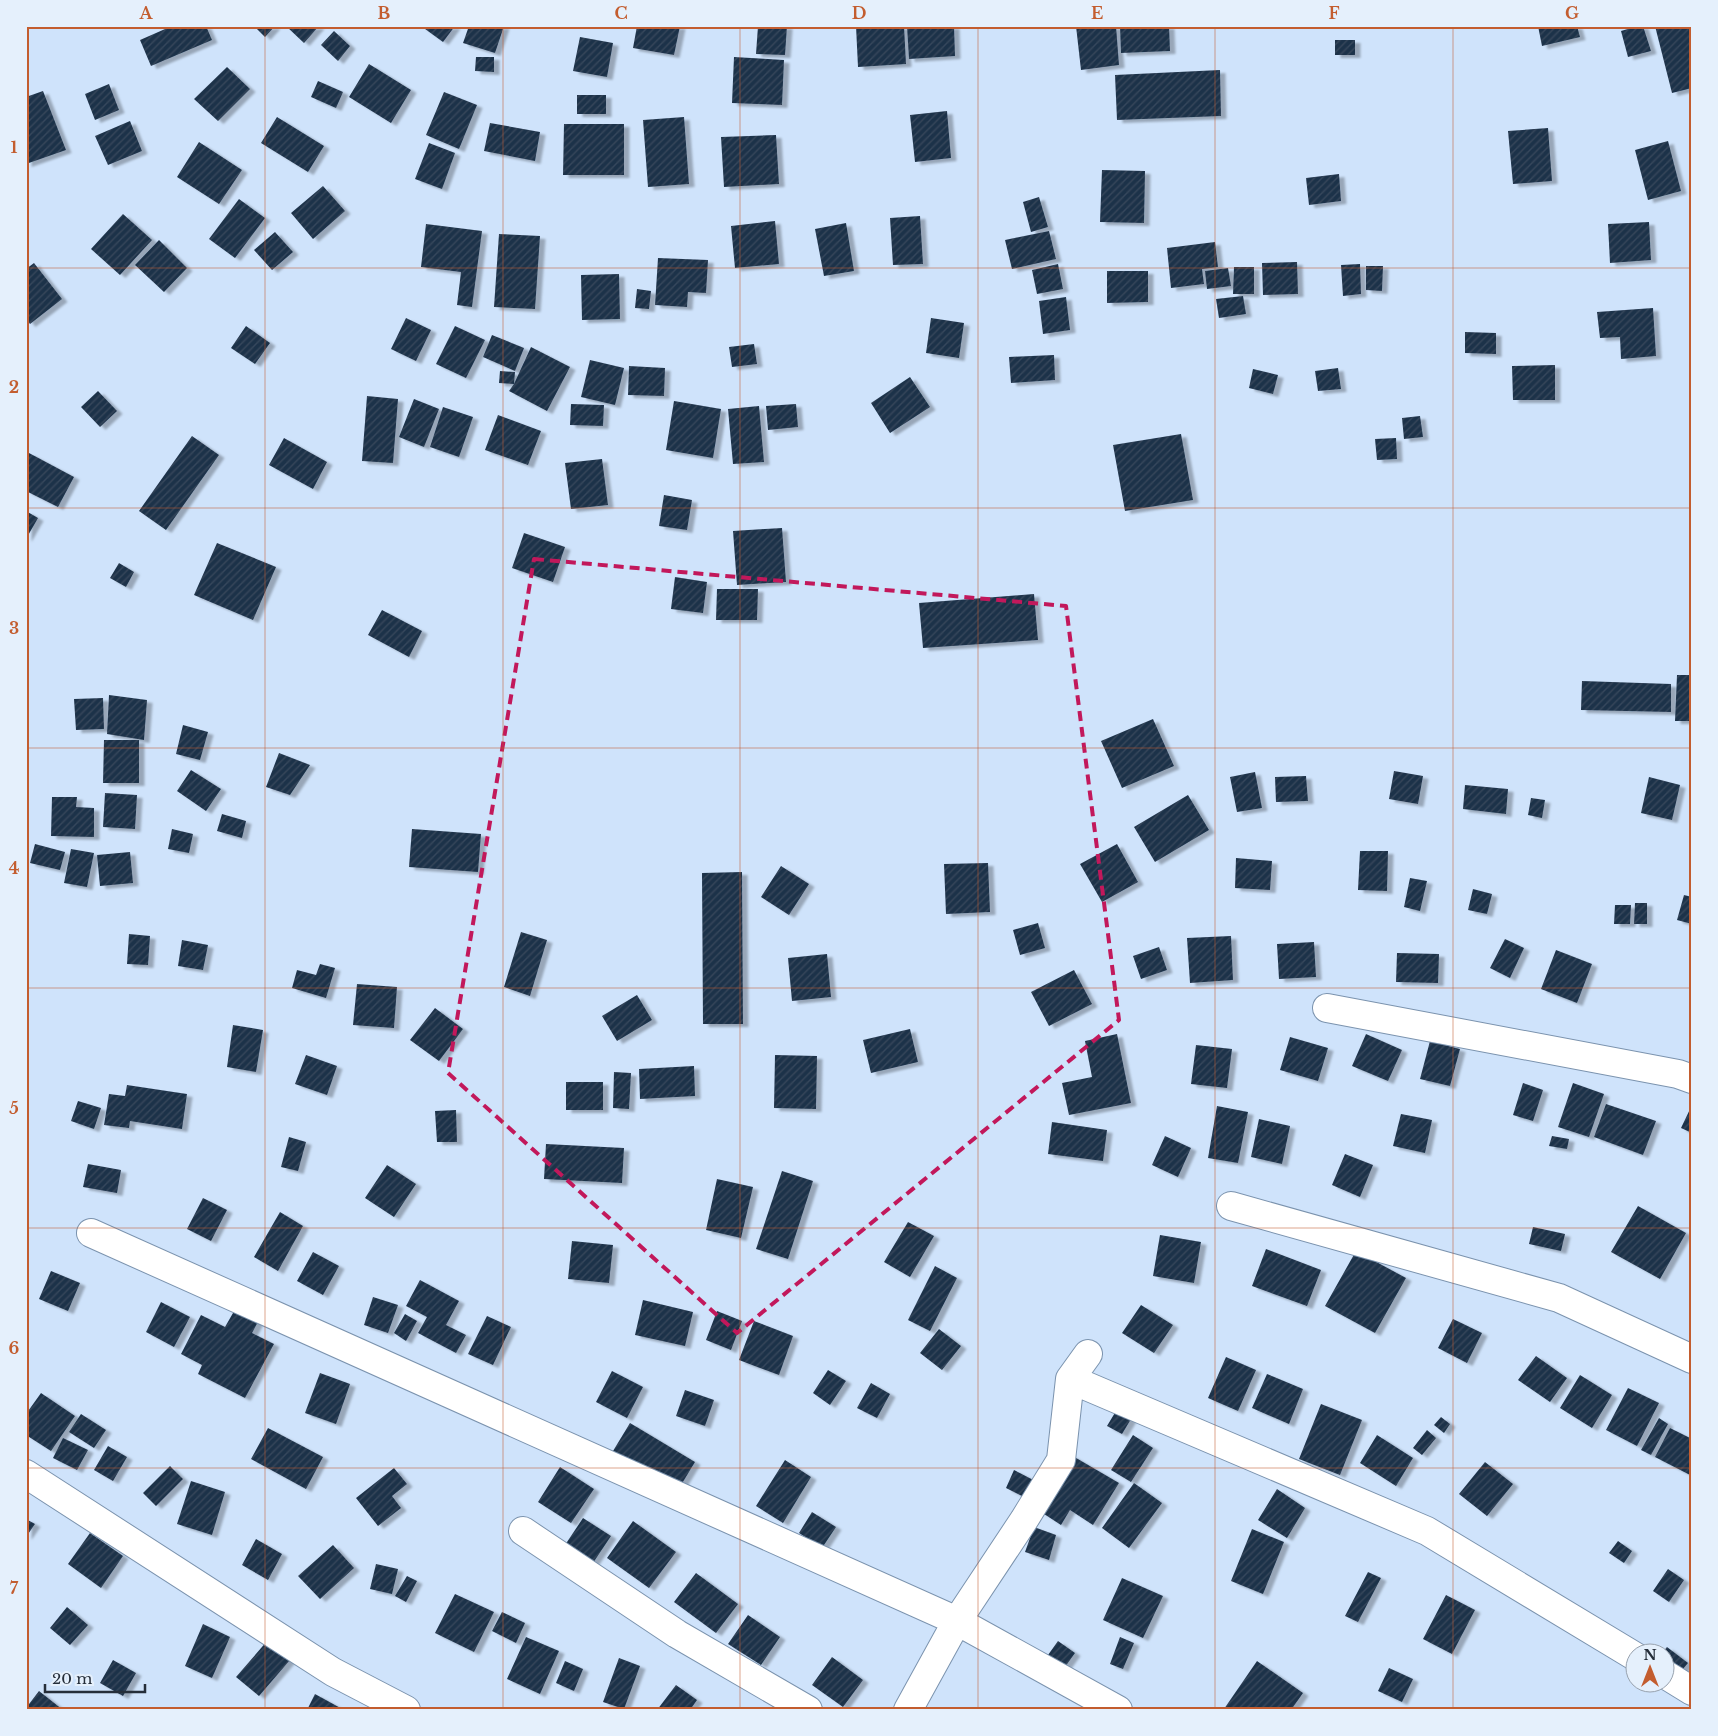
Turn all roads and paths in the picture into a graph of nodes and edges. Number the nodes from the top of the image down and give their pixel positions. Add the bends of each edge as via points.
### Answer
1 (1327, 1008) dead end
2 (1692, 1079) edge
3 (1231, 1206) dead end
4 (91, 1233) dead end
5 (1088, 1354) dead end
6 (1692, 1359) edge
7 (1070, 1379) junction
8 (26, 1474) edge
9 (523, 1531) dead end
10 (957, 1621) junction
11 (1626, 1651) edge
12 (1676, 1681) edge
13 (1692, 1691) edge
14 (406, 1710) edge
15 (808, 1710) edge
16 (908, 1710) edge
17 (1118, 1710) edge

1 - 2 street
3 - 6 street via 1559,1298
4 - 10 street
5 - 7 street
7 - 10 street via 1061,1460
7 - 11 street via 1427,1531
8 - 14 street via 333,1672
9 - 15 street via 678,1634
10 - 16 street
10 - 17 street
12 - 13 street

